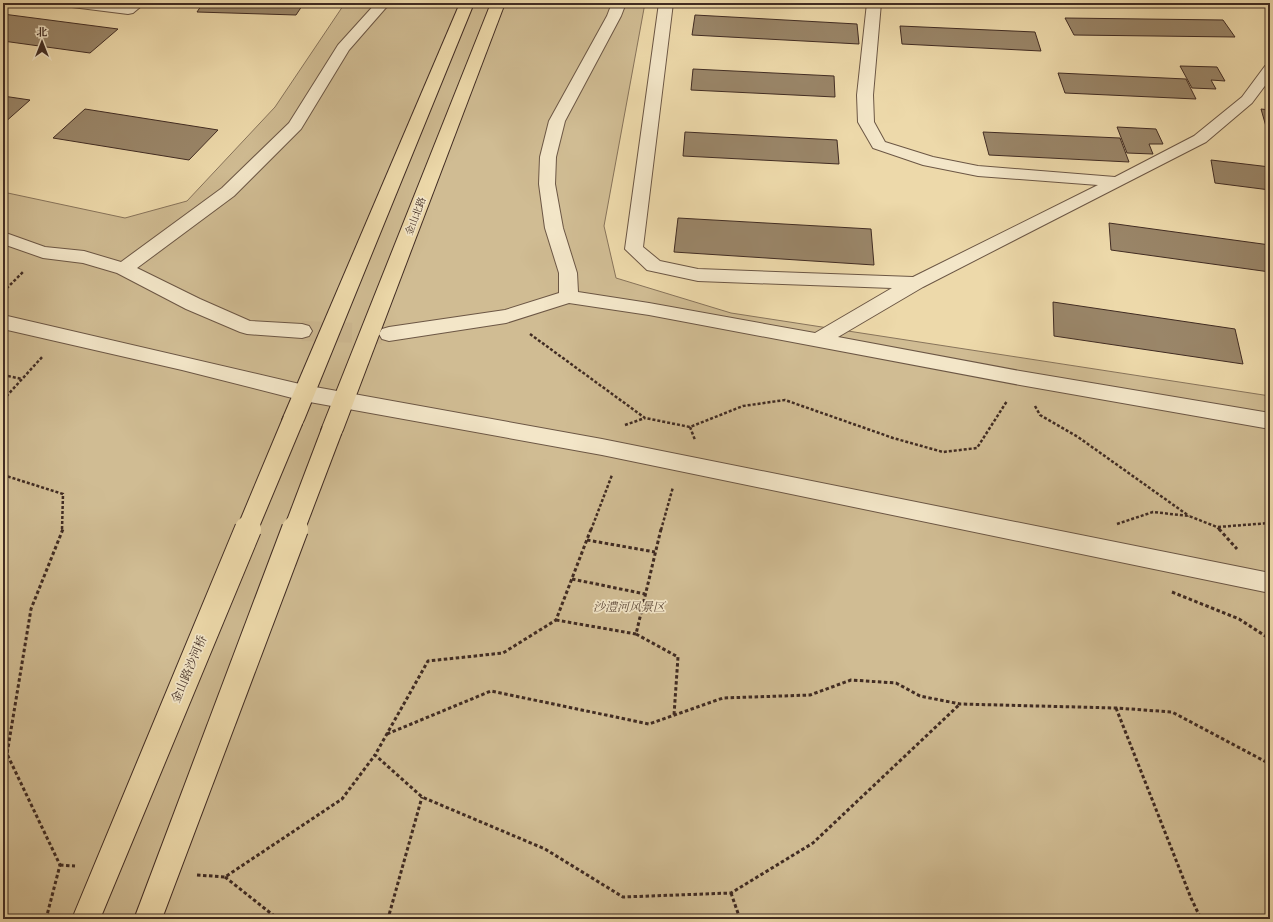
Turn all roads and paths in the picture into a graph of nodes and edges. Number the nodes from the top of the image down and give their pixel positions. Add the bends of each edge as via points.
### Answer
1 (72, 3) edge
2 (138, 3) edge
3 (383, 3) edge
4 (467, 3) edge
5 (498, 3) edge
6 (618, 3) edge
7 (666, 3) edge
8 (874, 3) edge
9 (1270, 69) edge
10 (1118, 182) junction
11 (3, 238) edge
12 (43, 252) junction
13 (124, 269) junction
14 (916, 283) junction
15 (3, 292) edge
16 (569, 297) junction
17 (506, 316) junction
18 (3, 322) edge
19 (302, 331) tunnel mouth
20 (62, 334) junction
21 (389, 334) tunnel mouth
22 (817, 341) junction
23 (3, 375) edge
24 (1020, 378) junction
25 (22, 379) junction
26 (304, 393) junction
27 (3, 400) edge
28 (342, 400) junction
29 (1270, 421) edge
30 (621, 451) junction
31 (680, 463) junction
32 (3, 475) edge
33 (1190, 516) junction
34 (1270, 523) edge
35 (1217, 527) junction
36 (587, 540) junction
37 (1104, 550) junction
38 (655, 552) junction
39 (572, 579) junction
40 (1262, 582) edge
41 (1166, 591) dead end
42 (645, 594) junction
43 (556, 620) junction
44 (636, 634) junction
45 (1270, 639) edge
46 (960, 704) junction
47 (1116, 708) junction
48 (674, 716) junction
49 (386, 735) junction
50 (375, 755) junction
51 (1270, 764) edge
52 (422, 797) junction
53 (60, 865) junction
54 (83, 867) dead end
55 (193, 875) dead end
56 (225, 877) junction
57 (731, 893) junction
58 (46, 919) edge
59 (86, 919) edge
60 (148, 919) edge
61 (278, 919) edge
62 (386, 919) edge
63 (740, 919) edge
64 (1201, 919) edge

1 - 2 street via 128,10
3 - 13 street via 343,48 295,126 228,192
4 - 26 main road
5 - 28 main road, 金山北路
6 - 16 street via 614,16 557,121 548,157 547,184 554,228 568,272
7 - 14 street via 634,249 654,266 698,275
8 - 10 street via 865,101 866,122 879,146 929,161 978,171
9 - 10 street via 1247,100 1200,139
10 - 14 street
11 - 12 street
12 - 13 street via 84,257
12 - 15 path
13 - 19 street via 193,304 247,327
14 - 22 street
16 - 17 street
16 - 22 street via 649,309
17 - 21 street
17 - 24 path via 645,418 690,427 743,406 786,400 893,438 943,452 977,448
18 - 20 street
20 - 25 path
20 - 26 street
22 - 24 street
23 - 25 path
24 - 29 street
24 - 33 path via 1040,415 1078,437
25 - 27 path
26 - 28 street
26 - 59 main road, 金山路沙河桥, bridge
28 - 30 street
28 - 60 main road, 金山北路, bridge
30 - 31 street
30 - 36 path
31 - 37 street
31 - 38 path
32 - 53 path via 63,494 63,528 31,609 7,754
33 - 35 path
33 - 37 path via 1153,512 1117,523
34 - 35 path
35 - 40 path via 1235,545
36 - 38 path
36 - 39 path
37 - 40 street
38 - 42 path
39 - 42 path
39 - 43 path
41 - 45 path via 1240,619
42 - 44 path
43 - 44 path
43 - 49 path via 503,653 428,661
44 - 48 path via 678,657
46 - 47 path
46 - 48 path via 920,696 896,683 852,680 810,695 723,698
46 - 57 path via 813,843
47 - 51 path via 1172,712
47 - 64 path
48 - 49 path via 649,724 491,691
49 - 50 path
50 - 52 path
50 - 56 path via 342,800
52 - 57 path via 545,849 623,897
52 - 62 path
53 - 54 path
53 - 58 path
55 - 56 path
56 - 61 path
57 - 63 path

